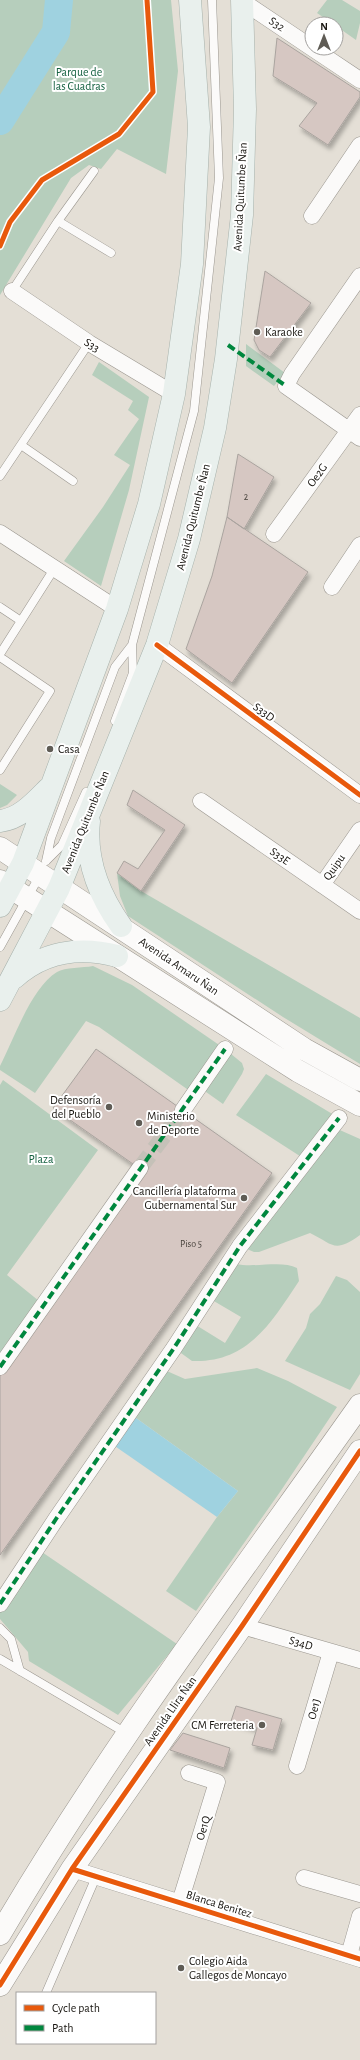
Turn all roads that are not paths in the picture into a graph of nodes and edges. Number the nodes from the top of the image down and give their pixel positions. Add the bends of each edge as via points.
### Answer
1 (190, 0) edge
2 (212, 0) edge
3 (242, 0) edge
4 (304, 43) edge
5 (324, 56) edge
6 (360, 80) edge
7 (360, 145) edge
8 (94, 171) dead end
9 (312, 216) dead end
10 (58, 221) junction
11 (111, 253) dead end
12 (360, 276) edge
13 (12, 292) joint
14 (89, 343) junction
15 (174, 394) junction
16 (360, 415) edge
17 (355, 434) edge
18 (21, 445) junction
19 (0, 476) edge
20 (73, 481) dead end
21 (0, 533) edge
22 (274, 534) dead end
23 (360, 545) edge
24 (54, 569) junction
25 (332, 587) dead end
26 (0, 607) edge
27 (117, 609) junction
28 (21, 621) junction
29 (132, 645) junction
30 (156, 645) junction
31 (0, 654) edge
32 (0, 657) edge
33 (111, 732) dead end
34 (0, 770) edge
35 (91, 782) dead end
36 (53, 783) junction
37 (360, 795) edge
38 (201, 801) dead end
39 (90, 808) junction
40 (0, 821) edge
41 (360, 830) edge
42 (0, 848) edge
43 (36, 866) junction
44 (322, 885) junction
45 (59, 888) junction
46 (9, 894) edge
47 (360, 911) edge
48 (46, 913) junction
49 (121, 926) junction
50 (0, 947) edge
51 (117, 956) junction
52 (5, 991) edge
53 (225, 1049) dead end
54 (360, 1080) edge
55 (360, 1105) edge
56 (183, 1110) tunnel mouth
57 (339, 1118) dead end
58 (140, 1168) tunnel mouth
59 (0, 1367) edge
60 (360, 1405) edge
61 (360, 1451) edge
62 (0, 1604) edge
63 (242, 1626) junction
64 (0, 1628) edge
65 (331, 1652) junction
66 (0, 1659) edge
67 (360, 1660) edge
68 (20, 1671) junction
69 (127, 1733) junction
70 (297, 1766) dead end
71 (189, 1773) dead end
72 (72, 1869) junction
73 (96, 1877) junction
74 (304, 1878) dead end
75 (360, 1894) edge
76 (180, 1902) junction
77 (360, 1916) edge
78 (0, 1934) edge
79 (354, 1957) edge
80 (0, 1985) edge
81 (46, 1992) edge

1 - 15 main road via 198,127 192,264
2 - 29 lane via 219,178 194,411
3 - 4 street, S32
3 - 30 main road, Avenida Quitumbe Ñan via 245,109 242,215 226,358 215,428 189,539
5 - 6 street, S32
7 - 9 street
8 - 10 lane
10 - 11 lane
10 - 13 lane
12 - 17 street via 286,386
13 - 14 street, S33
14 - 15 street, S33
14 - 18 lane
15 - 27 main road via 149,504
16 - 17 street, Oe2G
17 - 22 street, Oe2G
18 - 19 lane
18 - 20 lane
21 - 24 street
23 - 25 street
24 - 27 street
24 - 28 lane
26 - 28 lane
27 - 36 main road
28 - 31 lane
29 - 33 lane via 133,673
29 - 43 lane via 115,667 51,838
30 - 37 street, S33D
30 - 39 main road, Avenida Quitumbe Ñan
32 - 34 lane via 50,691
35 - 43 lane via 62,845
36 - 40 main road via 31,806 18,815
36 - 43 main road
38 - 44 street, S33E
39 - 45 main road, Avenida Quitumbe Ñan
39 - 49 main road via 88,842 94,876 104,900
41 - 44 street, Quipu
42 - 43 street, Avenida Amaru Ñan
43 - 45 street, Avenida Amaru Ñan
43 - 46 main road
44 - 47 street, S33E
45 - 48 main road, Avenida Quitumbe Ñan
45 - 49 street, Avenida Amaru Ñan
46 - 48 street, Avenida Amaru Ñan
46 - 50 lane
48 - 51 street, Avenida Amaru Ñan
48 - 52 main road, Avenida Quitumbe Ñan
49 - 54 street, Avenida Amaru Ñan via 304,1049
51 - 52 main road via 88,950 59,953 32,964
51 - 55 street, Avenida Amaru Ñan via 298,1071
53 - 56 street
57 - 62 street via 240,1246
58 - 59 street
60 - 69 street, Avenida Llira Ñan
61 - 63 street, Avenida Llira Ñan
63 - 65 street, S34D
63 - 72 street, Avenida Llira Ñan
64 - 68 lane via 11,1639
65 - 67 street, S34D
65 - 70 street, Oe1J
66 - 68 lane
68 - 69 lane
69 - 78 street, Avenida Llira Ñan via 38,1869
71 - 76 street, Oe1Q via 217,1782
72 - 73 street, Blanca Benitez
72 - 80 street, Avenida Llira Ñan
73 - 76 street, Blanca Benitez
73 - 81 lane
74 - 75 street
76 - 79 street, Blanca Benitez
77 - 79 street

